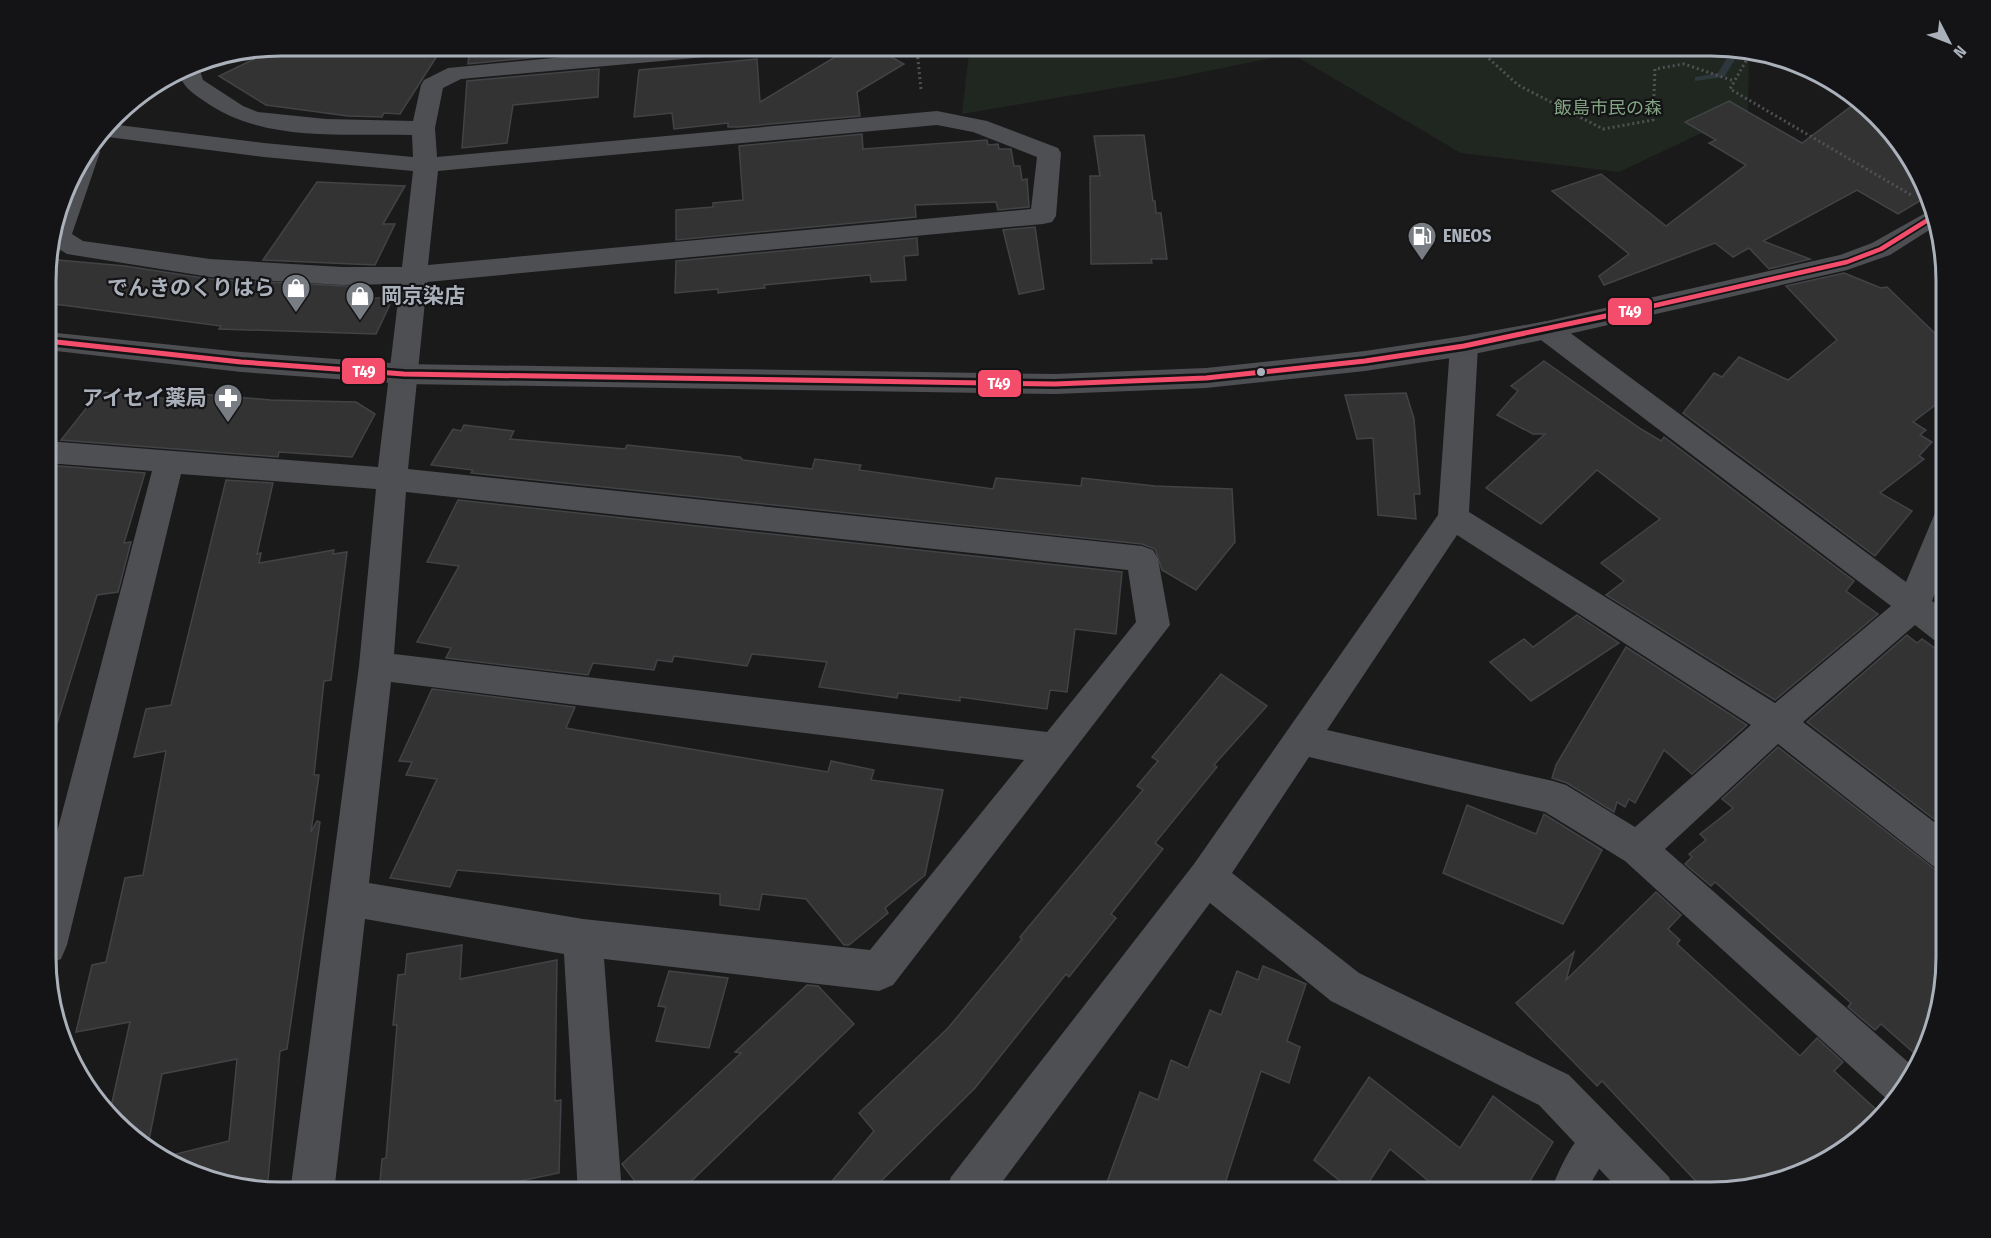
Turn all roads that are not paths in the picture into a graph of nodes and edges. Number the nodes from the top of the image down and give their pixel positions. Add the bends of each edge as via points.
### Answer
1 (642, 56) edge
2 (191, 75) edge
3 (423, 128) junction
4 (112, 131) edge
5 (426, 165) junction
6 (72, 197) edge
7 (1924, 208) edge
8 (63, 222) edge
9 (60, 238) edge
10 (414, 275) junction
11 (1548, 330) junction
12 (56, 342) edge
13 (1464, 346) junction
14 (404, 374) junction
15 (56, 453) edge
16 (169, 463) junction
17 (392, 479) junction
18 (1453, 517) junction
19 (1936, 547) edge
20 (1912, 607) junction
21 (1936, 623) edge
22 (376, 666) junction
23 (1777, 723) junction
24 (1302, 740) junction
25 (1054, 748) junction
26 (1936, 846) edge
27 (1638, 849) junction
28 (1208, 877) junction
29 (348, 898) junction
30 (56, 909) edge
31 (583, 938) junction
32 (1898, 1081) edge
33 (1600, 1138) junction
34 (313, 1182) edge
35 (599, 1182) edge
36 (975, 1182) edge
37 (1572, 1182) edge
38 (1643, 1182) edge

1 - 3 street via 456,73 432,85
2 - 3 street via 193,83 236,111 254,117 282,123
3 - 5 street
4 - 5 street
5 - 10 street
5 - 10 street via 937,118 979,126 1049,153 1043,216
6 - 8 street
7 - 11 street via 1881,249 1846,262
9 - 10 street via 76,248 210,268 342,276
10 - 14 street
11 - 13 street
11 - 20 street
12 - 14 street
13 - 14 street via 1206,378 1055,384
13 - 18 street
14 - 17 street
15 - 16 street
16 - 17 street
16 - 30 street
17 - 22 street
17 - 25 street via 1142,559 1152,625
18 - 23 street
18 - 24 street
19 - 20 street
20 - 21 street
20 - 23 street
22 - 25 street
22 - 29 street
23 - 26 street
23 - 27 street
24 - 27 street via 1553,797
24 - 28 street
25 - 31 street via 879,971
27 - 32 street
28 - 33 street via 1344,987 1554,1090
28 - 36 street
29 - 31 street
29 - 34 street
31 - 35 street
33 - 37 lane
33 - 38 street

